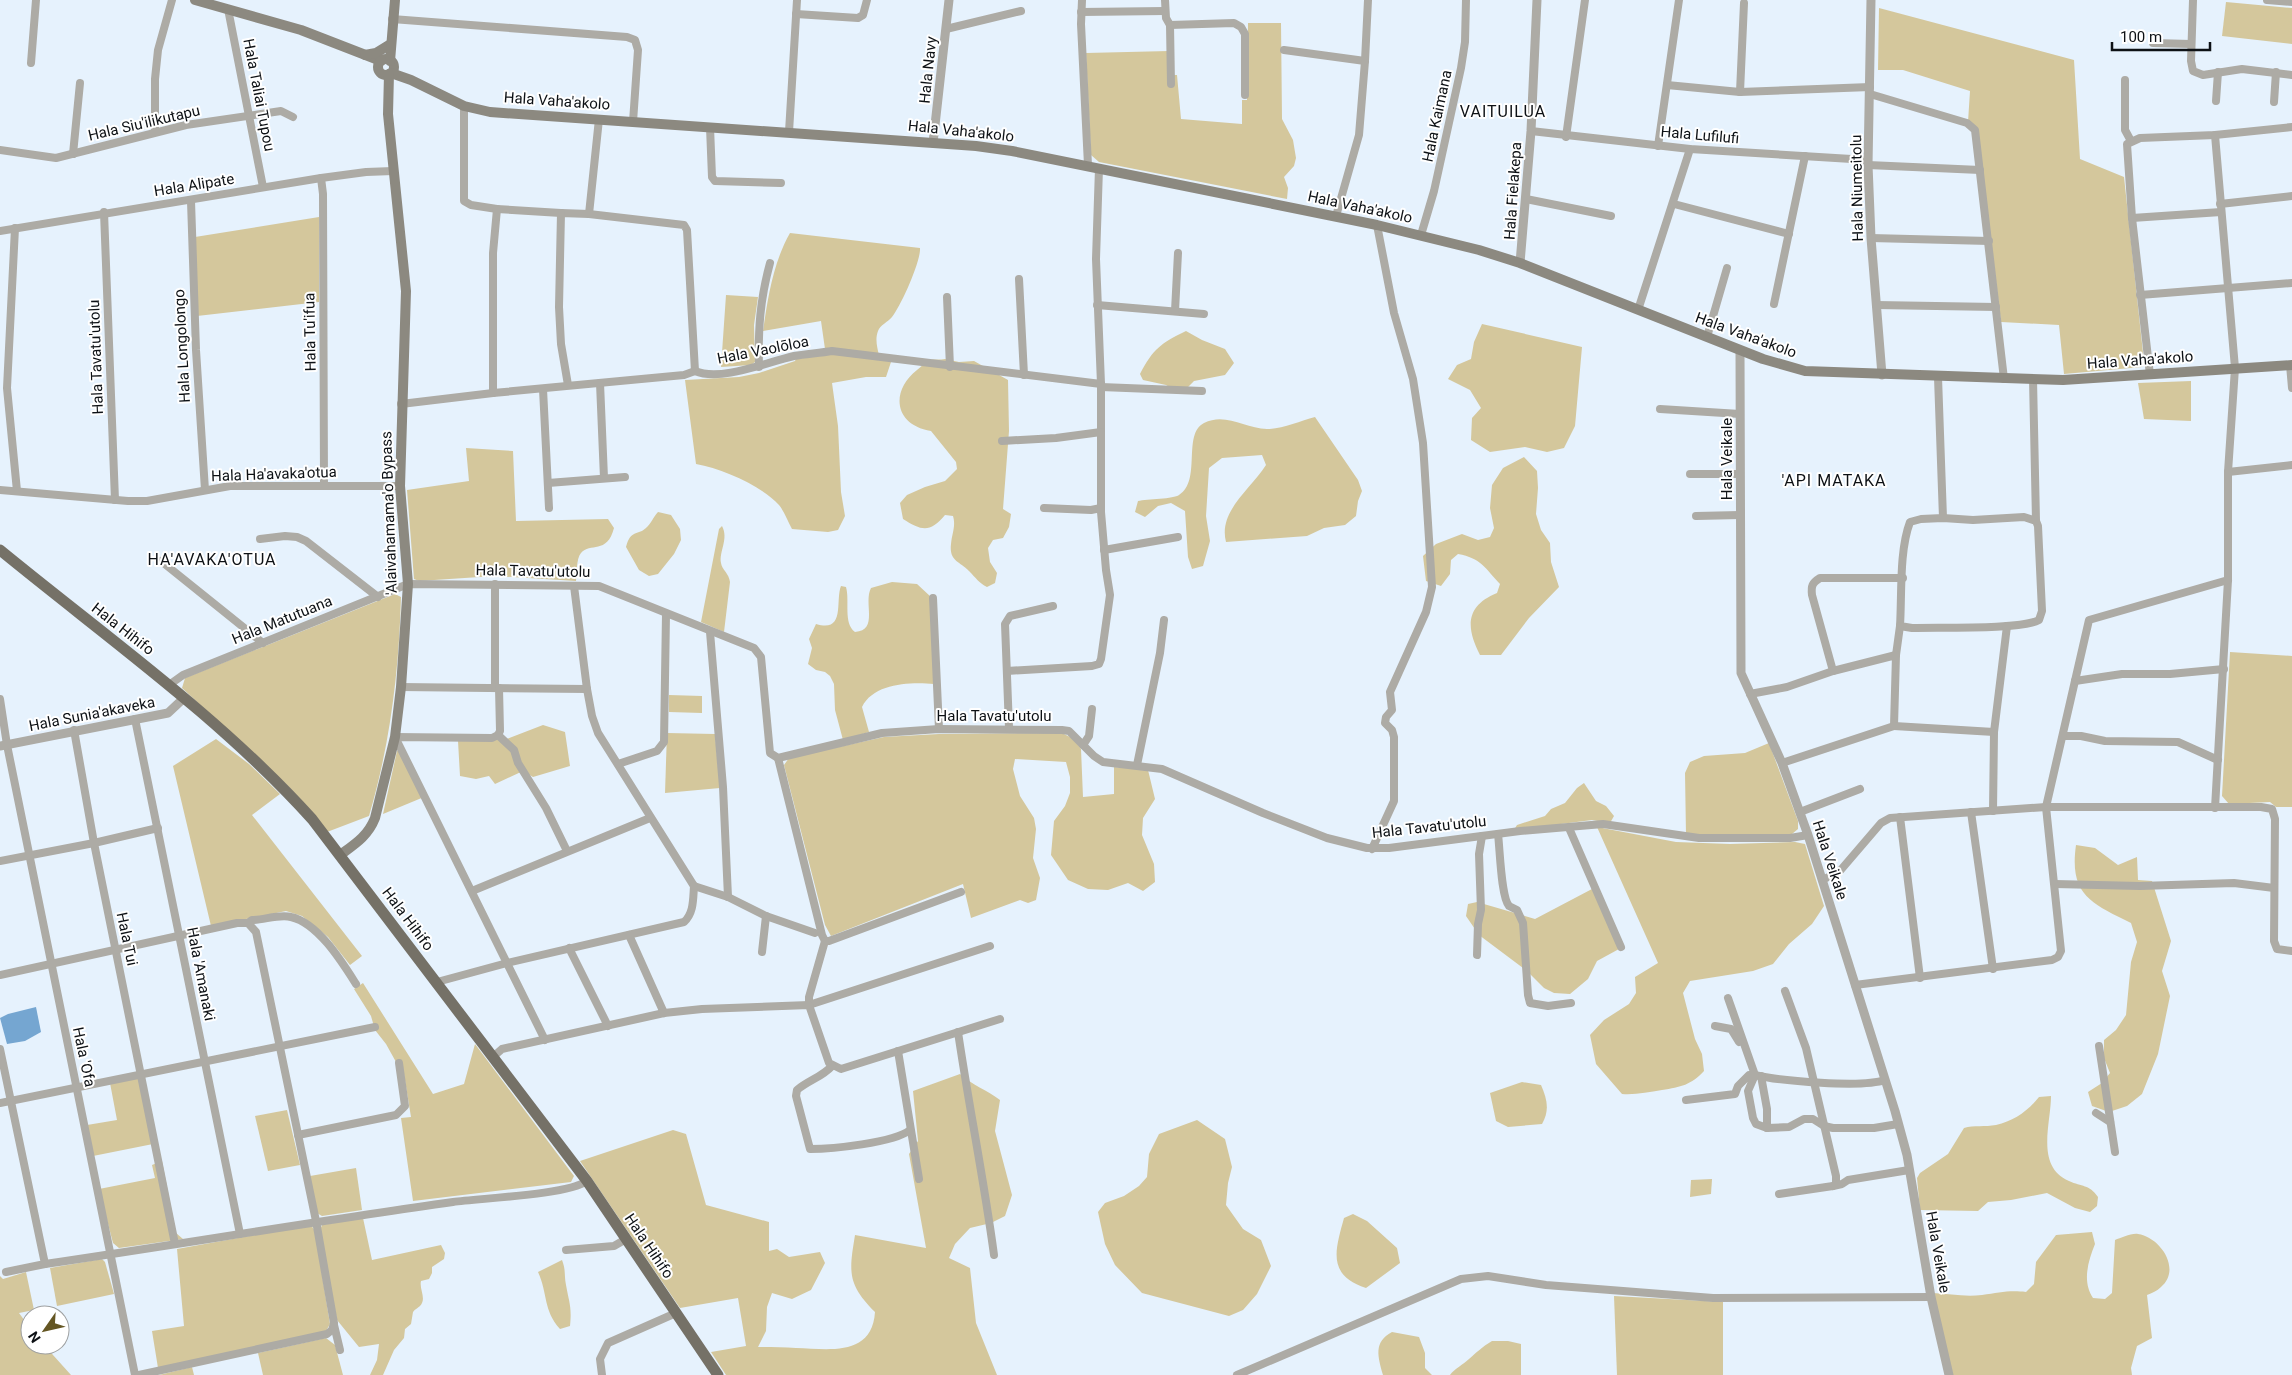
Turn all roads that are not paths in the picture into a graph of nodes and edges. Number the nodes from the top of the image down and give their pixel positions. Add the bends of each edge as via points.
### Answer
1 (36, 0) edge
2 (172, 0) edge
3 (195, 0) edge
4 (395, 0) edge
5 (797, 0) edge
6 (867, 0) edge
7 (949, 0) edge
8 (1082, 0) edge
9 (1165, 0) edge
10 (1368, 0) edge
11 (1466, 0) edge
12 (1537, 0) edge
13 (1585, 0) edge
14 (1679, 0) edge
15 (1872, 0) edge
16 (2193, 0) edge
17 (2267, 0) edge
18 (2292, 2) edge
19 (1744, 3) dead end
20 (228, 9) junction
21 (1022, 11) dead end
22 (1165, 11) junction
23 (1080, 12) junction
24 (796, 14) junction
25 (392, 19) junction
26 (1170, 25) junction
27 (946, 29) junction
28 (390, 42) junction
29 (2153, 44) dead end
30 (2191, 44) junction
31 (1284, 50) dead end
32 (361, 54) junction
33 (1365, 61) junction
34 (31, 62) dead end
35 (386, 67) junction
36 (2218, 72) junction
37 (2276, 72) junction
38 (2292, 75) edge
39 (410, 80) junction
40 (2125, 80) dead end
41 (80, 83) dead end
42 (1171, 84) dead end
43 (1667, 85) junction
44 (1870, 91) junction
45 (387, 92) junction
46 (1740, 92) junction
47 (1245, 95) dead end
48 (2216, 101) dead end
49 (2274, 102) dead end
50 (464, 106) junction
51 (249, 115) junction
52 (293, 117) dead end
53 (599, 119) junction
54 (633, 122) junction
55 (710, 127) junction
56 (2292, 127) edge
57 (1531, 131) junction
58 (155, 132) junction
59 (790, 132) junction
60 (2215, 135) junction
61 (1566, 137) junction
62 (2131, 141) junction
63 (933, 143) junction
64 (1658, 146) junction
65 (0, 150) edge
66 (1690, 150) junction
67 (73, 154) junction
68 (1805, 156) junction
69 (1868, 163) junction
70 (1088, 165) junction
71 (1099, 168) junction
72 (1980, 170) junction
73 (393, 171) junction
74 (321, 178) junction
75 (781, 183) dead end
76 (263, 187) junction
77 (2292, 196) edge
78 (1526, 199) junction
79 (190, 201) junction
80 (1674, 204) junction
81 (2220, 208) junction
82 (497, 209) junction
83 (104, 212) junction
84 (561, 213) junction
85 (589, 214) junction
86 (1336, 216) junction
87 (1611, 216) dead end
88 (2132, 218) junction
89 (1377, 225) junction
90 (16, 228) junction
91 (0, 231) edge
92 (1789, 234) junction
93 (1421, 236) junction
94 (1871, 238) junction
95 (1989, 241) junction
96 (1178, 254) dead end
97 (770, 263) dead end
98 (1520, 263) junction
99 (1728, 268) dead end
100 (1019, 279) dead end
101 (2292, 283) edge
102 (2228, 289) junction
103 (2140, 295) junction
104 (947, 297) dead end
105 (1774, 304) dead end
106 (1097, 305) junction
107 (1876, 305) junction
108 (1996, 307) junction
109 (1638, 310) junction
110 (1175, 311) junction
111 (1204, 314) dead end
112 (1707, 337) junction
113 (1740, 350) junction
114 (2291, 365) edge
115 (759, 367) junction
116 (950, 367) junction
117 (2235, 368) junction
118 (695, 371) junction
119 (1024, 375) junction
120 (1882, 375) junction
121 (2150, 375) junction
122 (1938, 377) junction
123 (2004, 379) junction
124 (2033, 379) junction
125 (600, 383) junction
126 (568, 385) junction
127 (1101, 385) junction
128 (2292, 388) edge
129 (543, 389) junction
130 (1202, 391) dead end
131 (493, 393) junction
132 (401, 404) junction
133 (1660, 410) dead end
134 (1740, 414) junction
135 (1100, 432) junction
136 (1002, 441) dead end
137 (2292, 465) edge
138 (2228, 472) junction
139 (1690, 474) dead end
140 (1740, 474) junction
141 (625, 477) dead end
142 (604, 478) junction
143 (548, 482) junction
144 (324, 486) junction
145 (400, 486) junction
146 (0, 490) edge
147 (206, 490) junction
148 (17, 491) junction
149 (115, 500) junction
150 (549, 508) dead end
151 (1044, 508) dead end
152 (1101, 508) junction
153 (1740, 515) junction
154 (1696, 516) dead end
155 (1943, 518) junction
156 (2036, 521) junction
157 (1178, 537) dead end
158 (260, 539) dead end
159 (0, 550) edge
160 (1104, 550) junction
161 (161, 561) dead end
162 (1903, 578) junction
163 (2228, 580) junction
164 (408, 584) junction
165 (495, 584) junction
166 (574, 586) junction
167 (378, 597) junction
168 (933, 598) dead end
169 (1053, 606) dead end
170 (666, 614) junction
171 (1164, 620) dead end
172 (1900, 626) junction
173 (2007, 626) junction
174 (710, 632) junction
175 (263, 642) junction
176 (1896, 655) junction
177 (2224, 669) junction
178 (1007, 671) junction
179 (1833, 671) junction
180 (2075, 681) junction
181 (169, 685) junction
182 (401, 687) junction
183 (497, 688) junction
184 (587, 689) junction
185 (1750, 694) junction
186 (184, 698) junction
187 (0, 699) edge
188 (1092, 709) dead end
189 (135, 719) junction
190 (1894, 726) junction
191 (1009, 728) junction
192 (939, 729) junction
193 (74, 730) junction
194 (1994, 732) junction
195 (498, 735) junction
196 (2062, 736) junction
197 (395, 737) junction
198 (1083, 745) junction
199 (3, 746) edge
200 (778, 758) junction
201 (2218, 760) junction
202 (1782, 763) junction
203 (618, 764) junction
204 (1137, 765) junction
205 (1860, 789) dead end
206 (2046, 807) junction
207 (2215, 808) junction
208 (1993, 811) junction
209 (1800, 812) junction
210 (1971, 812) junction
211 (1900, 817) junction
212 (650, 818) junction
213 (158, 828) junction
214 (1569, 828) junction
215 (1498, 834) junction
216 (1808, 835) junction
217 (1482, 836) junction
218 (94, 843) junction
219 (1372, 849) junction
220 (567, 851) junction
221 (29, 854) junction
222 (340, 855) junction
223 (0, 861) edge
224 (1822, 880) junction
225 (2055, 884) junction
226 (694, 886) junction
227 (2274, 888) junction
228 (472, 890) junction
229 (961, 892) dead end
230 (728, 897) junction
231 (766, 916) junction
232 (248, 923) junction
233 (821, 934) junction
234 (180, 935) junction
235 (629, 935) junction
236 (990, 946) dead end
237 (1621, 946) dead end
238 (569, 948) junction
239 (116, 951) junction
240 (2292, 951) edge
241 (762, 952) dead end
242 (1477, 955) dead end
243 (507, 962) junction
244 (51, 965) junction
245 (1993, 969) junction
246 (0, 975) edge
247 (1920, 978) junction
248 (437, 982) junction
249 (356, 984) dead end
250 (1855, 985) junction
251 (1784, 991) dead end
252 (1728, 998) dead end
253 (1571, 1003) dead end
254 (809, 1005) junction
255 (664, 1013) junction
256 (1000, 1019) dead end
257 (608, 1026) junction
258 (1715, 1026) dead end
259 (375, 1027) dead end
260 (958, 1032) junction
261 (544, 1040) junction
262 (278, 1046) junction
263 (2099, 1046) dead end
264 (0, 1049) edge
265 (1745, 1050) junction
266 (898, 1052) junction
267 (494, 1056) junction
268 (203, 1061) junction
269 (399, 1063) dead end
270 (832, 1066) junction
271 (142, 1073) junction
272 (1758, 1075) junction
273 (1886, 1080) junction
274 (1814, 1081) junction
275 (76, 1087) junction
276 (1686, 1100) dead end
277 (11, 1101) junction
278 (0, 1103) edge
279 (2096, 1112) dead end
280 (2110, 1122) junction
281 (1898, 1124) junction
282 (1824, 1126) junction
283 (1767, 1128) junction
284 (910, 1130) junction
285 (298, 1135) junction
286 (2115, 1152) dead end
287 (1909, 1170) junction
288 (918, 1179) dead end
289 (587, 1181) junction
290 (1833, 1186) junction
291 (1779, 1194) dead end
292 (316, 1221) junction
293 (240, 1234) junction
294 (626, 1239) junction
295 (175, 1244) junction
296 (566, 1250) dead end
297 (110, 1254) junction
298 (994, 1255) dead end
299 (45, 1264) junction
300 (6, 1272) dead end
301 (1931, 1297) junction
302 (676, 1313) junction
303 (334, 1323) junction
304 (340, 1350) dead end
305 (135, 1375) edge
306 (139, 1375) edge
307 (602, 1375) edge
308 (718, 1375) edge
309 (1237, 1375) edge
310 (1949, 1375) edge

1 - 34 street
2 - 58 street via 158,50
3 - 20 main road, Hala Vaha'akolo
4 - 25 main road, 'Alaivahamama'o Bypass
5 - 24 street
6 - 24 street via 864,15 858,18
7 - 27 street, Hala Navy
8 - 23 street
9 - 22 street
10 - 33 street
11 - 93 street, Hala Kaimana via 1461,68
12 - 57 street, Hala Fielakepa
13 - 61 street
14 - 43 street
15 - 44 street, Hala Niumeitolu
16 - 30 street
17 - 18 street
19 - 46 street
20 - 32 main road, Hala Vaha'akolo via 301,30
20 - 51 street, Hala Taliai Tupou
21 - 27 street
22 - 23 street
22 - 26 street
23 - 70 street
24 - 59 street
25 - 28 main road, 'Alaivahamama'o Bypass
25 - 54 street via 635,40 638,50
26 - 42 street
26 - 47 street via 1234,23 1241,27 1245,34
27 - 63 street, Hala Navy
28 - 32 main road via 376,53
28 - 35 main road, 'Alaivahamama'o Bypass
29 - 30 street
30 - 36 street via 2193,72 2203,75
31 - 33 street
32 - 35 main road, Hala Vaha'akolo
33 - 86 street via 1359,135
35 - 39 main road, Hala Vaha'akolo
35 - 45 main road, 'Alaivahamama'o Bypass
36 - 37 street via 2242,69
36 - 48 street
37 - 38 street
37 - 49 street
39 - 45 main road
39 - 50 main road, Hala Vaha'akolo
40 - 62 street via 2125,130
41 - 67 street
43 - 46 street
43 - 64 street
44 - 46 street
44 - 69 street, Hala Niumeitolu
44 - 72 street via 1970,125 1976,134
45 - 73 main road, 'Alaivahamama'o Bypass
50 - 53 main road, Hala Vaha'akolo via 490,112
50 - 82 street via 464,201
51 - 52 street, Hala Siu'ilikutapu via 281,112
51 - 58 street, Hala Siu'ilikutapu
51 - 76 street, Hala Taliai Tupou
53 - 54 main road, Hala Vaha'akolo
53 - 85 street
54 - 55 main road, Hala Vaha'akolo
55 - 59 main road, Hala Vaha'akolo
55 - 75 street via 712,177 716,181
56 - 60 street
57 - 61 street, Hala Lufilufi
57 - 78 street, Hala Fielakepa
58 - 67 street, Hala Siu'ilikutapu
59 - 63 main road, Hala Vaha'akolo
60 - 62 street
60 - 81 street
61 - 64 street, Hala Lufilufi
62 - 88 street via 2126,149
63 - 70 main road, Hala Vaha'akolo via 1012,151
64 - 66 street, Hala Lufilufi
65 - 67 street, Hala Siu'ilikutapu via 49,157
66 - 68 street, Hala Lufilufi
66 - 80 street
68 - 69 street, Hala Lufilufi
68 - 92 street
69 - 72 street, Hala Lufilufi
69 - 94 street, Hala Niumeitolu
70 - 71 main road, Hala Vaha'akolo
71 - 86 main road, Hala Vaha'akolo
71 - 106 street
72 - 95 street
73 - 74 street, Hala Alipate
73 - 132 main road, 'Alaivahamama'o Bypass via 406,291
74 - 76 street, Hala Alipate
74 - 144 street, Hala Tu'ifua
76 - 79 street, Hala Alipate
77 - 81 street
78 - 87 street
78 - 98 street, Hala Fielakepa
79 - 83 street, Hala Alipate
79 - 147 street, Hala Longolongo
80 - 92 street
80 - 109 street
81 - 88 street
81 - 102 street
82 - 84 street
82 - 131 street via 493,253
83 - 90 street, Hala Alipate
83 - 149 street, Hala Tavatu'utolu
84 - 85 street
84 - 126 street via 559,307
85 - 118 street via 684,225 687,230
86 - 89 main road, Hala Vaha'akolo
88 - 103 street
89 - 93 main road, Hala Vaha'akolo
89 - 219 street via 1394,313 1413,379 1423,443 1432,587 1426,612 1390,692 1392,710 1385,723 1394,737 1394,801
90 - 91 street, Hala Alipate
90 - 148 street via 7,388
92 - 105 street
93 - 98 main road, Hala Vaha'akolo
94 - 95 street
94 - 107 street, Hala Niumeitolu
95 - 108 street
96 - 110 street
97 - 115 street via 758,327
98 - 109 main road, Hala Vaha'akolo
99 - 112 street
100 - 119 street
101 - 102 street
102 - 103 street
102 - 117 street
103 - 121 street
104 - 116 street
106 - 110 street
106 - 127 street
107 - 108 street
107 - 120 street, Hala Niumeitolu
108 - 123 street
109 - 112 main road, Hala Vaha'akolo
110 - 111 street
112 - 113 main road, Hala Vaha'akolo
113 - 120 main road, Hala Vaha'akolo via 1805,371
113 - 134 street, Hala Veikale
114 - 117 main road, Hala Vaha'akolo
114 - 128 street
115 - 116 street, Hala Vaolōloa via 794,356 832,351
115 - 118 street, Hala Vaolōloa via 702,374
116 - 119 street, Hala Vaolōloa
117 - 121 main road, Hala Vaha'akolo
117 - 138 street
118 - 125 street, Hala Vaolōloa via 684,375
119 - 127 street, Hala Vaolōloa
120 - 122 main road, Hala Vaha'akolo
121 - 124 main road, Hala Vaha'akolo
122 - 123 main road, Hala Vaha'akolo
122 - 155 street
123 - 124 main road, Hala Vaha'akolo
124 - 156 street
125 - 126 street, Hala Vaolōloa
125 - 142 street
126 - 129 street, Hala Vaolōloa
127 - 130 street, Hala Vaolōloa
127 - 135 street
129 - 131 street, Hala Vaolōloa
129 - 143 street
131 - 132 street, Hala Vaolōloa
132 - 145 main road, 'Alaivahamama'o Bypass
133 - 134 street
134 - 140 street, Hala Veikale
135 - 136 street
135 - 152 street
137 - 138 street
138 - 163 street
139 - 140 street
140 - 153 street, Hala Veikale
141 - 142 street
142 - 143 street
143 - 150 street
144 - 145 street, Hala Ha'avaka'otua
144 - 147 street, Hala Ha'avaka'otua via 230,486
145 - 164 main road, 'Alaivahamama'o Bypass
146 - 148 street, Hala Ha'avaka'otua
147 - 149 street, Hala Ha'avaka'otua via 147,501
148 - 149 street, Hala Ha'avaka'otua
151 - 152 street
152 - 160 street
153 - 154 street
153 - 185 street, Hala Veikale via 1741,673
155 - 156 street via 2024,517
155 - 162 street via 1910,522
156 - 173 street via 2042,611 2039,620 2032,624
157 - 160 street
158 - 167 street via 297,537 306,541
159 - 181 main road, Hala Hihifo
160 - 178 street via 1110,595 1102,659 1098,664
161 - 175 street
162 - 172 street
162 - 179 street via 1820,578 1813,582 1812,595
163 - 177 street
163 - 180 street via 2089,620
164 - 165 street, Hala Tavatu'utolu
164 - 167 street, Hala Matutuana
164 - 182 main road, 'Alaivahamama'o Bypass
165 - 166 street, Hala Tavatu'utolu
165 - 183 street
166 - 170 street, Hala Tavatu'utolu via 599,586
166 - 184 street
167 - 175 street, Hala Matutuana
168 - 192 street
169 - 178 street via 1010,616 1005,624
170 - 174 street, Hala Tavatu'utolu
170 - 203 street via 664,742 657,751
171 - 204 street
172 - 173 street
172 - 176 street
173 - 194 street
174 - 200 street, Hala Tavatu'utolu via 754,648 761,657 770,753
174 - 230 street
175 - 181 street, Hala Matutuana via 183,675
176 - 179 street
176 - 190 street
177 - 180 street via 2122,674
177 - 201 street
178 - 191 street
179 - 185 street via 1787,687
180 - 196 street
181 - 186 main road, Hala Hihifo
182 - 183 street
182 - 197 main road, 'Alaivahamama'o Bypass
183 - 184 street
183 - 195 street
184 - 203 street via 598,733
185 - 202 street, Hala Veikale
186 - 189 street, Hala Sunia'akaveka via 168,712
186 - 222 main road, Hala Hihifo via 288,792
187 - 199 street, Hala 'Ofa
188 - 198 street via 1089,736
189 - 193 street, Hala Sunia'akaveka
189 - 213 street, Hala 'Amanaki
190 - 194 street
190 - 202 street
191 - 192 street, Hala Tavatu'utolu
191 - 198 street, Hala Tavatu'utolu via 1069,731
192 - 200 street, Hala Tavatu'utolu via 882,733
193 - 199 street, Hala Sunia'akaveka
193 - 218 street, Hala Tui
194 - 208 street
195 - 197 street via 492,738
195 - 220 street via 514,750
196 - 201 street via 2105,741 2178,742
196 - 206 street
197 - 222 main road, 'Alaivahamama'o Bypass via 370,829
197 - 228 street
198 - 204 street, Hala Tavatu'utolu via 1103,762
199 - 221 street, Hala 'Ofa
200 - 233 street
201 - 207 street
202 - 209 street, Hala Veikale
203 - 212 street
204 - 219 street, Hala Tavatu'utolu via 1162,769 1327,838
205 - 209 street
206 - 207 street
206 - 208 street
206 - 225 street
207 - 227 street via 2272,809 2275,819
208 - 210 street
209 - 216 street, Hala Veikale
210 - 211 street
210 - 245 street
211 - 224 street via 1881,823 1839,872
211 - 247 street
212 - 220 street
212 - 226 street
213 - 218 street
213 - 234 street, Hala 'Amanaki
214 - 215 street, Hala Tavatu'utolu
214 - 216 street, Hala Tavatu'utolu via 1603,824 1699,838 1790,838
214 - 237 street
215 - 217 street, Hala Tavatu'utolu
215 - 253 street via 1503,894 1522,923 1530,1002 1548,1006
216 - 224 street, Hala Veikale
217 - 219 street, Hala Tavatu'utolu
217 - 242 street
218 - 221 street
218 - 239 street, Hala Tui
220 - 228 street
221 - 223 street
221 - 244 street, Hala 'Ofa
222 - 248 main road, Hala Hihifo
224 - 250 street, Hala Veikale
225 - 227 street via 2234,883
225 - 245 street via 2061,952 2058,957
226 - 230 street
226 - 235 street via 691,912 684,922
227 - 240 street via 2274,941 2277,949
228 - 243 street
229 - 233 street via 829,941
230 - 231 street
231 - 233 street
231 - 241 street
232 - 234 street
232 - 249 street via 292,916 329,945
232 - 262 street via 256,932
233 - 254 street
234 - 239 street
234 - 268 street, Hala 'Amanaki
235 - 238 street
235 - 255 street
236 - 254 street
238 - 243 street
238 - 257 street
239 - 244 street
239 - 271 street, Hala Tui
243 - 248 street
243 - 261 street
244 - 246 street
244 - 275 street, Hala 'Ofa
245 - 247 street
247 - 250 street
248 - 267 main road, Hala Hihifo
250 - 273 street, Hala Veikale
251 - 274 street via 1802,1033
252 - 265 street
254 - 255 street
254 - 270 street
255 - 257 street
256 - 260 street
257 - 261 street
258 - 265 street via 1731,1029
259 - 262 street
260 - 266 street
260 - 298 street
261 - 267 street via 502,1049
262 - 268 street
262 - 285 street
263 - 280 street
264 - 277 street
265 - 272 street
266 - 270 street via 841,1070
266 - 284 street
267 - 289 main road, Hala Hihifo
268 - 271 street
268 - 293 street, Hala 'Amanaki
269 - 285 street via 405,1106 401,1112
270 - 284 street via 797,1090 810,1148 876,1142
271 - 275 street
271 - 295 street, Hala Tui
272 - 274 street
272 - 276 street via 1749,1075 1735,1094
272 - 283 street via 1767,1109
272 - 283 street via 1748,1091 1750,1108 1756,1124
273 - 274 street via 1872,1084
273 - 281 street, Hala Veikale
274 - 282 street
275 - 277 street
275 - 297 street, Hala 'Ofa
277 - 278 street
277 - 299 street
279 - 280 street
280 - 286 street
281 - 282 street via 1874,1128
281 - 287 street, Hala Veikale
282 - 283 street via 1804,1119 1789,1127
282 - 290 street via 1836,1176
284 - 288 street
285 - 292 street
287 - 290 street via 1848,1180
287 - 301 street, Hala Veikale
289 - 292 street via 562,1190
289 - 294 main road, Hala Hihifo
290 - 291 street
292 - 293 street
292 - 303 street
293 - 295 street
294 - 296 street via 614,1246
294 - 302 main road, Hala Hihifo
295 - 297 street
297 - 299 street
297 - 305 street, Hala 'Ofa
299 - 300 street
301 - 309 street via 1714,1298 1556,1286 1488,1276 1461,1279
301 - 310 street, Hala Veikale
302 - 307 street via 608,1344 600,1359
302 - 308 main road, Hala Hihifo
303 - 304 street
303 - 306 street via 327,1334

